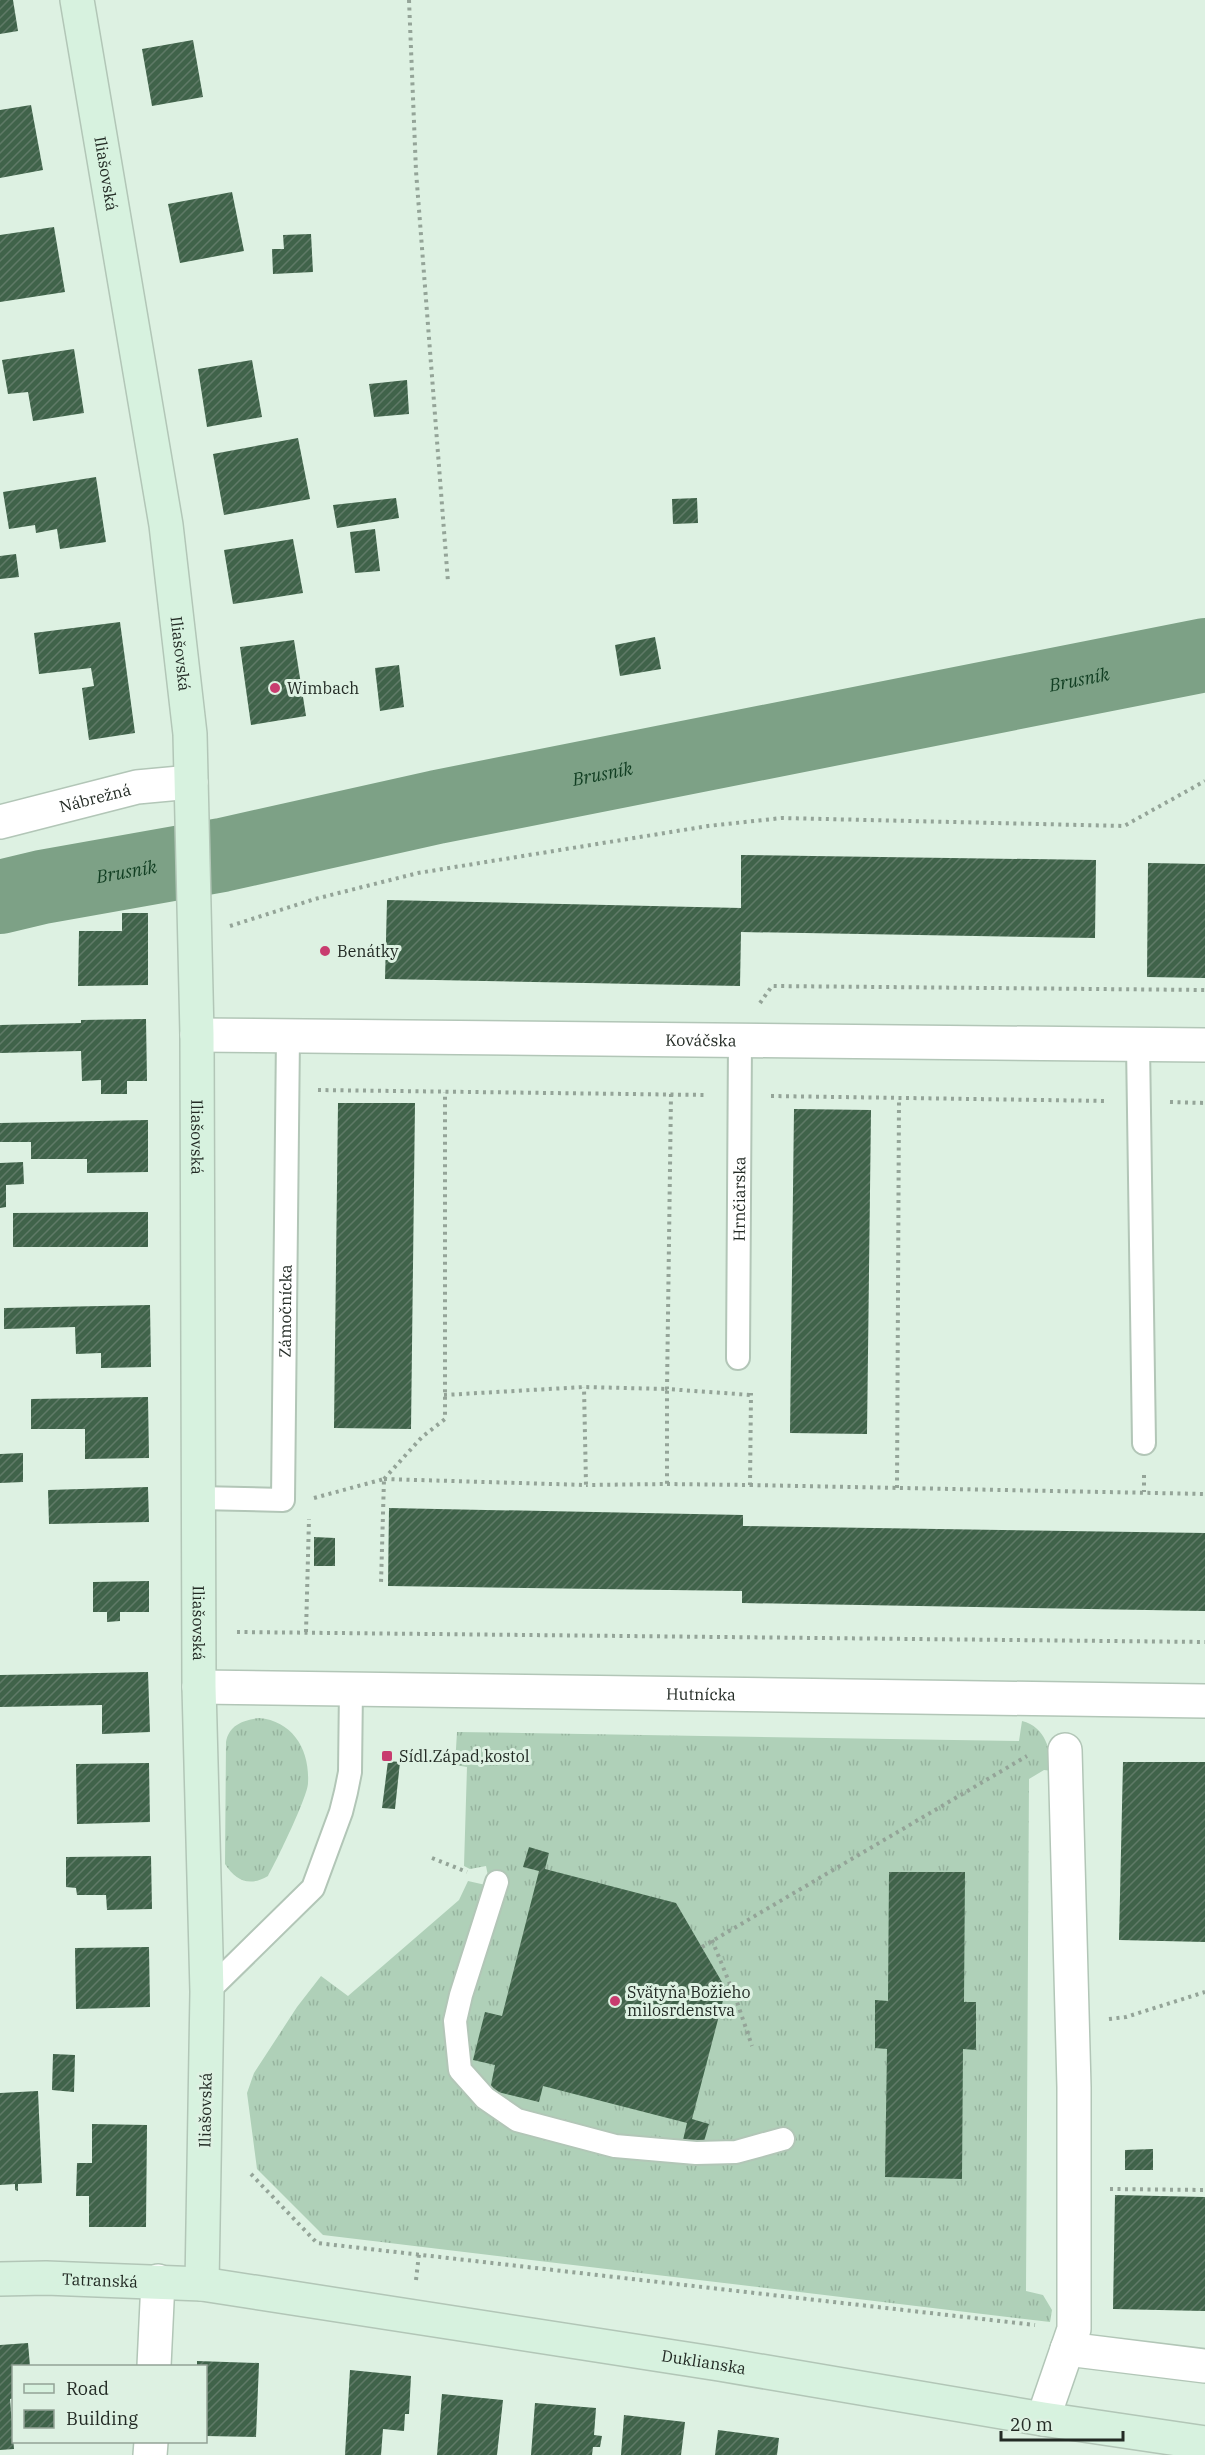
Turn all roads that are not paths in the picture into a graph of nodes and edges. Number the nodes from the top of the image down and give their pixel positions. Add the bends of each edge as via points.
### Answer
1 (77, 0) edge
2 (191, 795) junction
3 (0, 822) edge
4 (197, 1035) junction
5 (288, 1036) junction
6 (740, 1040) junction
7 (1138, 1045) junction
8 (1205, 1045) edge
9 (738, 1358) dead end
10 (1144, 1443) dead end
11 (198, 1498) junction
12 (199, 1687) junction
13 (351, 1688) junction
14 (1205, 1701) edge
15 (1051, 1750) road end
16 (497, 1882) dead end
17 (207, 1992) junction
18 (783, 2139) dead end
19 (0, 2279) edge
20 (158, 2281) junction
21 (202, 2284) junction
22 (1070, 2339) junction
23 (154, 2365) edge
24 (1205, 2366) edge
25 (1042, 2419) junction
26 (1205, 2443) edge

1 - 2 street, Iliašovská via 166,525 190,734
2 - 3 street, Nábrežná via 137,787
2 - 4 street, Iliašovská
4 - 5 street, Kováčska
4 - 11 street, Iliašovská
5 - 6 street, Kováčska
5 - 11 lane, Zámočnícka via 283,1500
6 - 7 street, Kováčska
6 - 9 lane, Hrnčiarska
7 - 8 street, Kováčska
7 - 10 lane
11 - 12 street, Iliašovská
12 - 13 street, Hutnícka
12 - 17 street, Iliašovská
13 - 14 street, Hutnícka
13 - 17 lane via 350,1772 341,1812 312,1887
15 - 22 street via 1072,2023 1074,2188
16 - 18 lane via 455,2021 460,2070 485,2098 517,2120 615,2146 736,2152
17 - 21 street, Iliašovská
19 - 20 street, Tatranská
20 - 21 street, Tatranská
20 - 23 street
21 - 25 street, Duklianska via 719,2364
22 - 24 street
22 - 25 street
25 - 26 street, Duklianska

